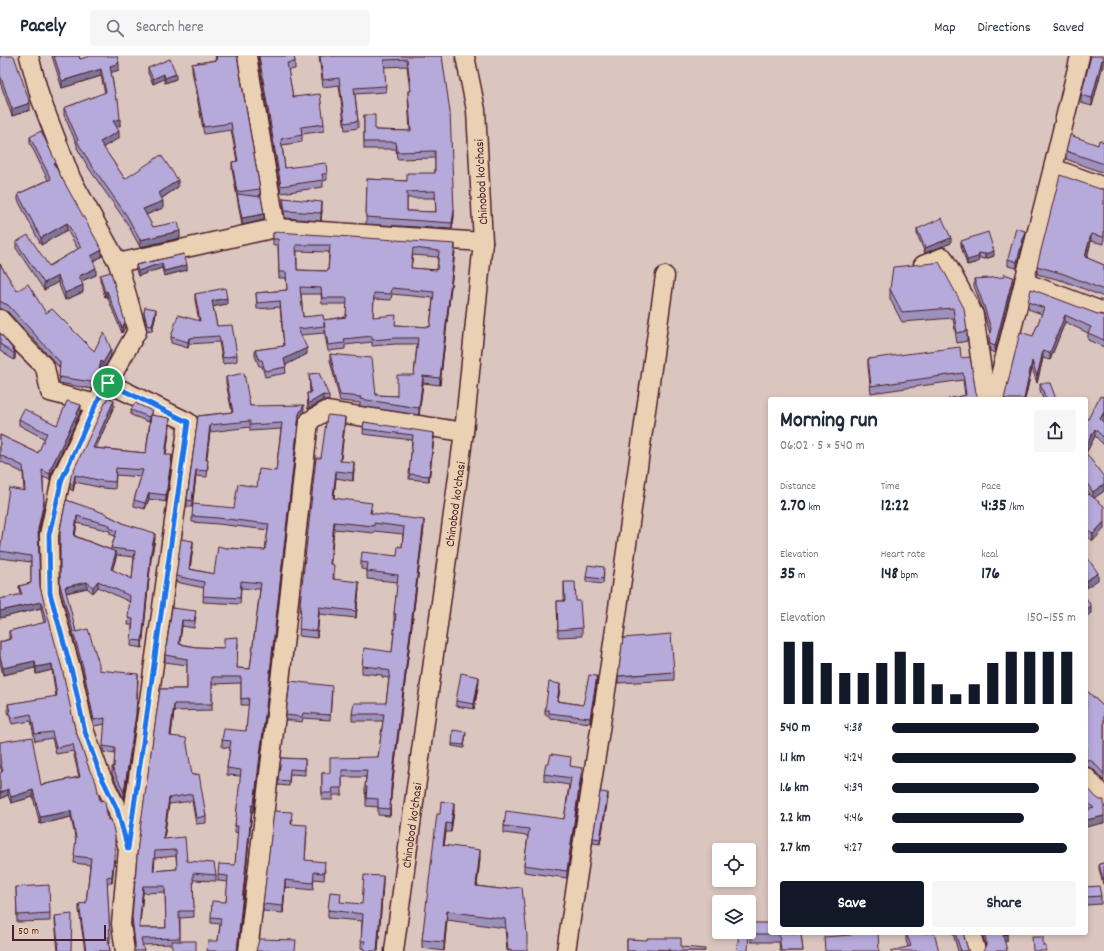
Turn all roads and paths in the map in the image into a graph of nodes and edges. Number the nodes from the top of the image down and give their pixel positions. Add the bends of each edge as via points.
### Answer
1 (29, 56) edge
2 (247, 56) edge
3 (465, 56) edge
4 (1080, 56) edge
5 (1053, 168) junction
6 (1104, 187) edge
7 (276, 228) junction
8 (483, 242) junction
9 (118, 263) junction
10 (923, 265) edge
11 (664, 276) dead end
12 (1024, 282) junction
13 (1104, 312) edge
14 (0, 319) edge
15 (108, 383) junction
16 (986, 397) edge
17 (996, 397) edge
18 (96, 404) junction
19 (464, 432) junction
20 (1088, 779) edge
21 (1104, 797) edge
22 (128, 849) junction
23 (972, 935) edge
24 (125, 951) edge
25 (248, 951) edge
26 (394, 951) edge
27 (566, 951) edge
28 (976, 951) edge

1 - 9 street via 40,97 71,178
2 - 7 street
3 - 8 street, Chinobod ko'chasi via 476,110
4 - 5 street
5 - 6 street
5 - 12 street
7 - 8 street
7 - 9 street
8 - 19 street, Chinobod ko'chasi
9 - 15 street via 137,331
10 - 16 street via 943,257 974,315
11 - 27 street via 609,671
12 - 13 street
12 - 17 street
14 - 18 street via 45,367 50,392
15 - 18 street
15 - 22 street via 188,422
18 - 22 street via 62,479 49,535 50,593 73,676 85,732 100,774 117,809
19 - 25 street via 326,411 309,421
19 - 26 street, Chinobod ko'chasi
20 - 21 street
22 - 24 street via 121,924
23 - 28 street

